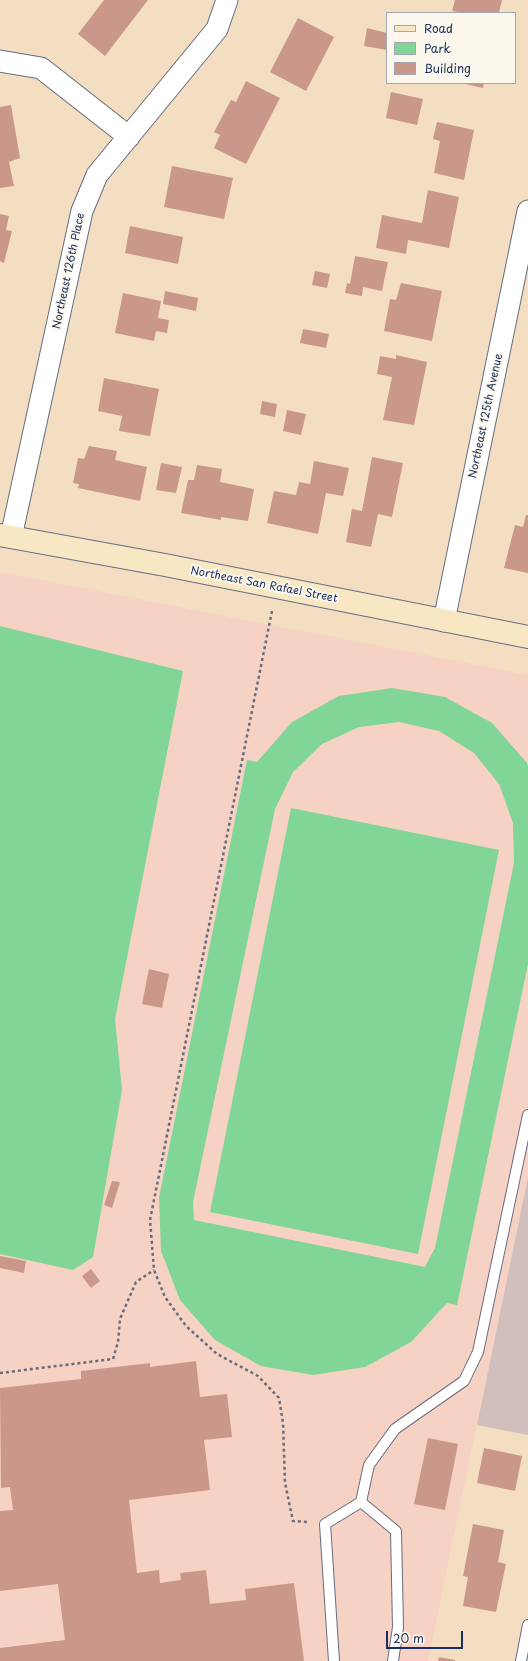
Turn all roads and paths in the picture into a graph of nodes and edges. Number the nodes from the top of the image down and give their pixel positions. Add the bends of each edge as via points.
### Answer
1 (228, 0) edge
2 (0, 61) edge
3 (129, 137) junction
4 (528, 211) edge
5 (6, 536) edge
6 (277, 588) junction
7 (444, 621) junction
8 (528, 637) edge
9 (528, 1115) edge
10 (154, 1270) junction
11 (0, 1373) edge
12 (361, 1502) junction
13 (325, 1524) junction
14 (528, 1625) edge
15 (334, 1661) edge
16 (394, 1661) edge
17 (521, 1661) edge

1 - 3 street, Northeast 126th Place via 217,28
2 - 3 street via 41,68
3 - 5 street, Northeast 126th Place via 97,175 82,210
4 - 7 street, Northeast 125th Avenue
5 - 6 street, Northeast San Rafael Street
6 - 7 street, Northeast San Rafael Street
6 - 10 path via 150,1220
7 - 8 street, Northeast San Rafael Street
9 - 12 lane via 478,1352 464,1381 395,1429 368,1465
10 - 11 path via 136,1282 120,1319 113,1359
10 - 13 path via 165,1297 186,1326 217,1354 258,1376 279,1398 283,1423 285,1483 293,1521
12 - 13 lane
12 - 16 lane via 396,1531 398,1627
13 - 15 lane
14 - 17 lane

